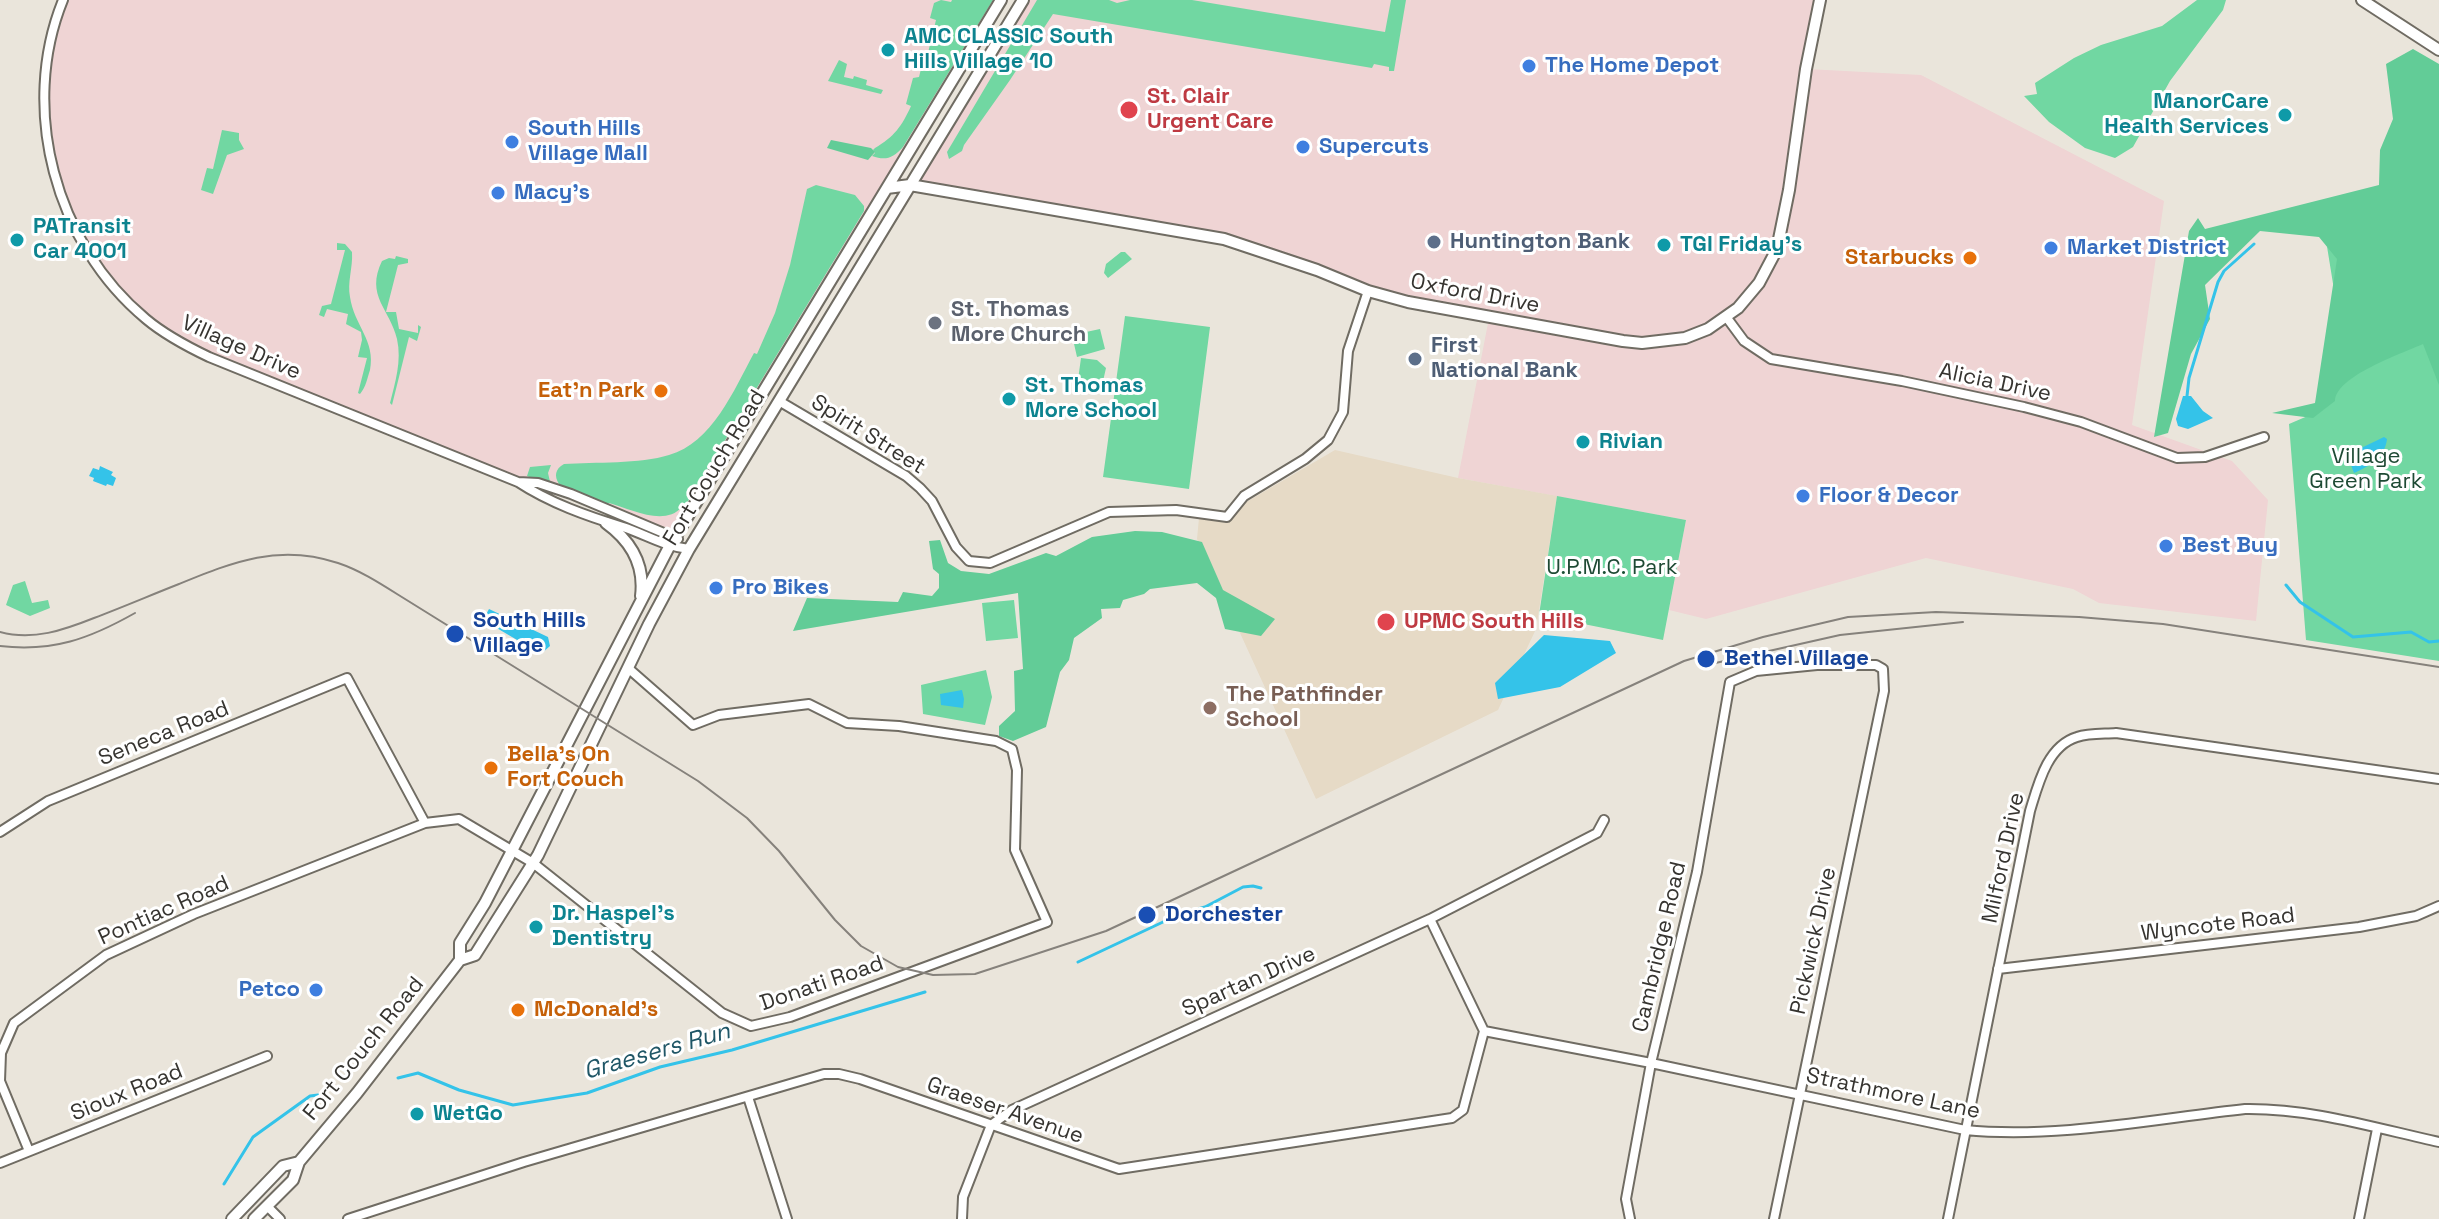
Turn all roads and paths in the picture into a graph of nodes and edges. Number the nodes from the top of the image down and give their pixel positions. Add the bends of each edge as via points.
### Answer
1 (63, 0) edge
2 (1001, 0) edge
3 (1023, 0) edge
4 (1820, 0) edge
5 (2362, 0) edge
6 (2439, 50) edge
7 (895, 174) junction
8 (910, 185) junction
9 (887, 188) junction
10 (1368, 291) junction
11 (1727, 318) junction
12 (779, 401) junction
13 (2264, 437) dead end
14 (518, 482) junction
15 (606, 523) junction
16 (672, 542) junction
17 (689, 549) junction
18 (640, 604) junction
19 (628, 668) junction
20 (1883, 669) joint
21 (2439, 779) edge
22 (1604, 820) dead end
23 (425, 823) junction
24 (0, 832) edge
25 (513, 850) junction
26 (533, 863) junction
27 (2439, 906) edge
28 (1430, 919) junction
29 (460, 960) junction
30 (1998, 969) junction
31 (1484, 1031) junction
32 (267, 1056) dead end
33 (1651, 1063) junction
34 (1801, 1093) junction
35 (748, 1097) junction
36 (991, 1125) junction
37 (2377, 1129) junction
38 (1965, 1130) junction
39 (2439, 1142) edge
40 (29, 1151) junction
41 (299, 1162) junction
42 (0, 1163) edge
43 (268, 1207) junction
44 (232, 1219) edge
45 (254, 1219) edge
46 (280, 1219) edge
47 (348, 1219) edge
48 (787, 1219) edge
49 (962, 1219) edge
50 (1630, 1219) edge
51 (1774, 1219) edge
52 (1948, 1219) edge
53 (2359, 1219) edge

1 - 14 street, Village Drive via 44,67 47,139 76,230 120,293 175,341
2 - 7 street, Fort Couch Road
3 - 8 street, Fort Couch Road
4 - 11 street, Oxford Drive via 1777,249 1759,283
5 - 6 street
7 - 8 street
7 - 9 street, Fort Couch Road
8 - 9 street, Oxford Drive
8 - 10 street, Oxford Drive via 1224,239
8 - 12 street, Fort Couch Road
9 - 16 street, Fort Couch Road
10 - 11 street, Oxford Drive via 1642,343 1685,338
10 - 12 street, Spirit Street via 1348,351 1343,412 1328,440 1244,496 1227,517 1176,510 1109,512 990,563 969,561 932,501 906,476
11 - 13 street, Alicia Drive via 1744,341 1771,359 2024,407 2177,458 2205,457
12 - 17 street, Fort Couch Road
14 - 15 street, Village Drive
14 - 16 street, Village Drive via 571,494
15 - 16 street, Village Drive
15 - 18 street via 636,555
16 - 17 street, Village Drive
16 - 18 street, Fort Couch Road
17 - 19 street, Fort Couch Road
18 - 25 street, Fort Couch Road
19 - 26 street, Fort Couch Road
19 - 26 street, Donati Road via 693,725 719,715 809,704 847,723 996,741 1012,749 1017,770 1015,850 1047,922 790,1017 751,1026 722,1013
20 - 33 street, Cambridge Road via 1817,665 1756,671 1730,682 1697,872
20 - 34 street, Pickwick Drive via 1884,691
21 - 30 street, Milford Drive via 2116,733 2075,737 2043,771
22 - 28 street, Spartan Drive via 1597,833
23 - 24 street, Seneca Road via 347,678 48,801
23 - 25 street, Pontiac Road via 459,819
23 - 40 street, Pontiac Road via 194,914 106,955 14,1023 1,1053 0,1081
25 - 26 street, Donati Road
25 - 29 street, Fort Couch Road via 460,943
26 - 29 street, Fort Couch Road via 475,955
27 - 30 street, Wyncote Road via 2359,927
28 - 31 street
28 - 36 street, Spartan Drive via 1012,1110
29 - 41 street, Fort Couch Road
30 - 38 street, Milford Drive
31 - 33 street, Strathmore Lane
31 - 36 street, Graeser Avenue via 1463,1110 1452,1118 1119,1169
32 - 40 street, Sioux Road
33 - 34 street, Strathmore Lane
33 - 50 street, Cambridge Road via 1626,1199
34 - 38 street, Strathmore Lane
34 - 51 street, Pickwick Drive
35 - 36 street, Graeser Avenue via 839,1074
35 - 47 street, Graeser Avenue
35 - 48 street
36 - 49 street via 963,1197
37 - 38 street, Strathmore Lane via 2256,1108 2040,1132
37 - 39 street, Strathmore Lane
37 - 53 street
38 - 52 street, Milford Drive
40 - 42 street, Sioux Road
41 - 43 street, Fort Couch Road via 293,1180
41 - 44 street, Fort Couch Road via 283,1166
43 - 45 street, Fort Couch Road
43 - 46 street

